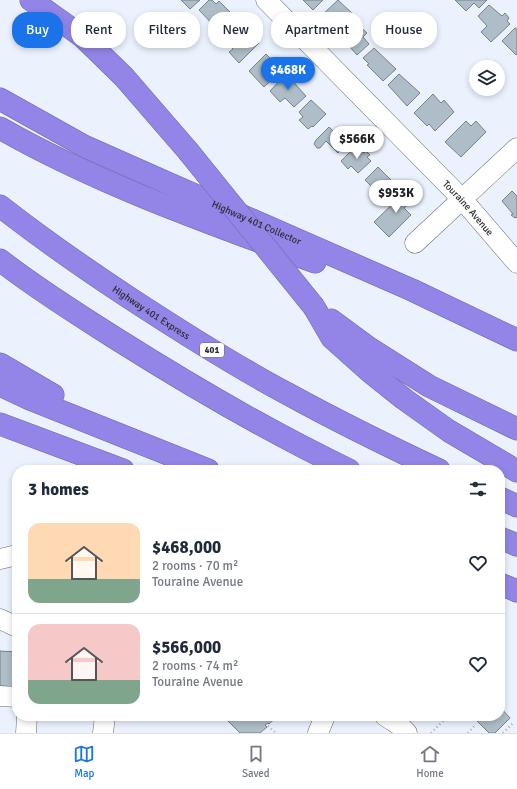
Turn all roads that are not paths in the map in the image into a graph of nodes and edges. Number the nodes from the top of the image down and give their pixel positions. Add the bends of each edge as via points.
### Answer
1 (31, 0) edge
2 (266, 0) edge
3 (0, 99) edge
4 (0, 128) edge
5 (517, 148) edge
6 (462, 199) junction
7 (0, 206) edge
8 (415, 243) dead end
9 (0, 260) edge
10 (517, 263) edge
11 (0, 272) edge
12 (412, 290) junction
13 (314, 307) junction
14 (68, 308) junction
15 (517, 340) edge
16 (0, 364) edge
17 (0, 384) edge
18 (0, 424) edge
19 (517, 429) edge
20 (135, 440) junction
21 (110, 465) edge
22 (196, 465) edge
23 (339, 465) edge
24 (429, 465) edge
25 (517, 471) edge
26 (505, 500) edge
27 (517, 506) edge
28 (505, 540) edge
29 (517, 545) edge
30 (12, 556) edge
31 (0, 559) edge
32 (505, 586) edge
33 (517, 591) edge
34 (0, 619) edge
35 (12, 625) edge
36 (0, 696) edge
37 (12, 697) edge
38 (27, 721) edge
39 (104, 721) edge
40 (323, 721) edge
41 (393, 721) edge
42 (26, 733) edge
43 (103, 733) edge
44 (318, 733) edge
45 (407, 733) edge

1 - 13 highway, bridge via 83,38 124,77 188,151
2 - 6 street, Touraine Avenue
3 - 12 highway, Highway 401 Collector via 98,152
4 - 12 highway via 74,167 191,216 320,264
5 - 6 street
6 - 8 street
6 - 10 street, Touraine Avenue
7 - 24 highway, Highway 401 Express / 401 via 88,270 223,357 342,423
9 - 14 highway
11 - 14 highway
12 - 15 highway, Highway 401 Collector
13 - 19 highway via 369,348 429,386
13 - 25 highway via 332,338 373,375 449,431
14 - 23 highway via 245,416
16 - 20 highway
17 - 20 highway via 30,399
18 - 21 highway
20 - 22 highway
26 - 27 highway
28 - 29 highway
30 - 31 street
32 - 33 highway
34 - 35 street
36 - 37 street
38 - 42 street
39 - 43 street
40 - 44 street
41 - 45 street

